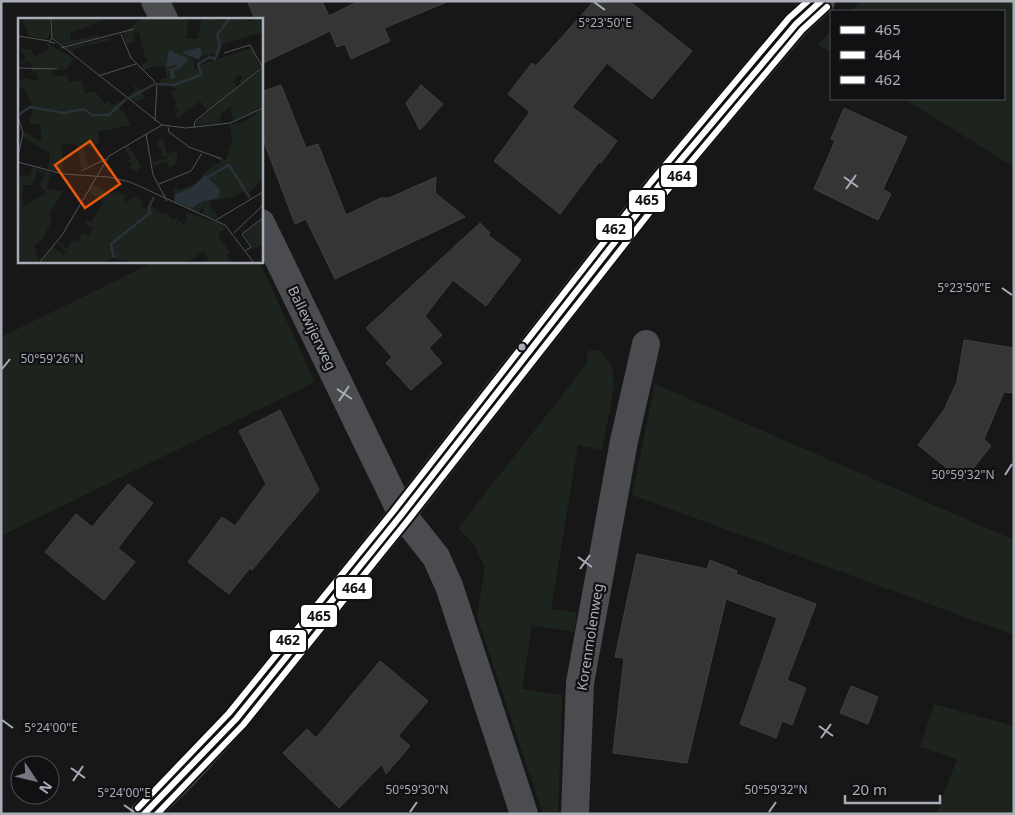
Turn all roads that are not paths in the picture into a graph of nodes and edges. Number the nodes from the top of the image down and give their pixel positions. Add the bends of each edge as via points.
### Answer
1 (155, 1) edge
2 (821, 1) edge
3 (164, 18) edge
4 (262, 225) edge
5 (646, 344) dead end
6 (402, 514) junction
7 (144, 814) edge
8 (524, 814) edge
9 (575, 814) edge

1 - 3 street
2 - 6 street via 796,24 658,188
4 - 6 street, Ballewijerweg
5 - 9 street, Korenmolenweg via 624,441 580,683
6 - 7 street via 236,719
6 - 8 street via 436,557 449,586

